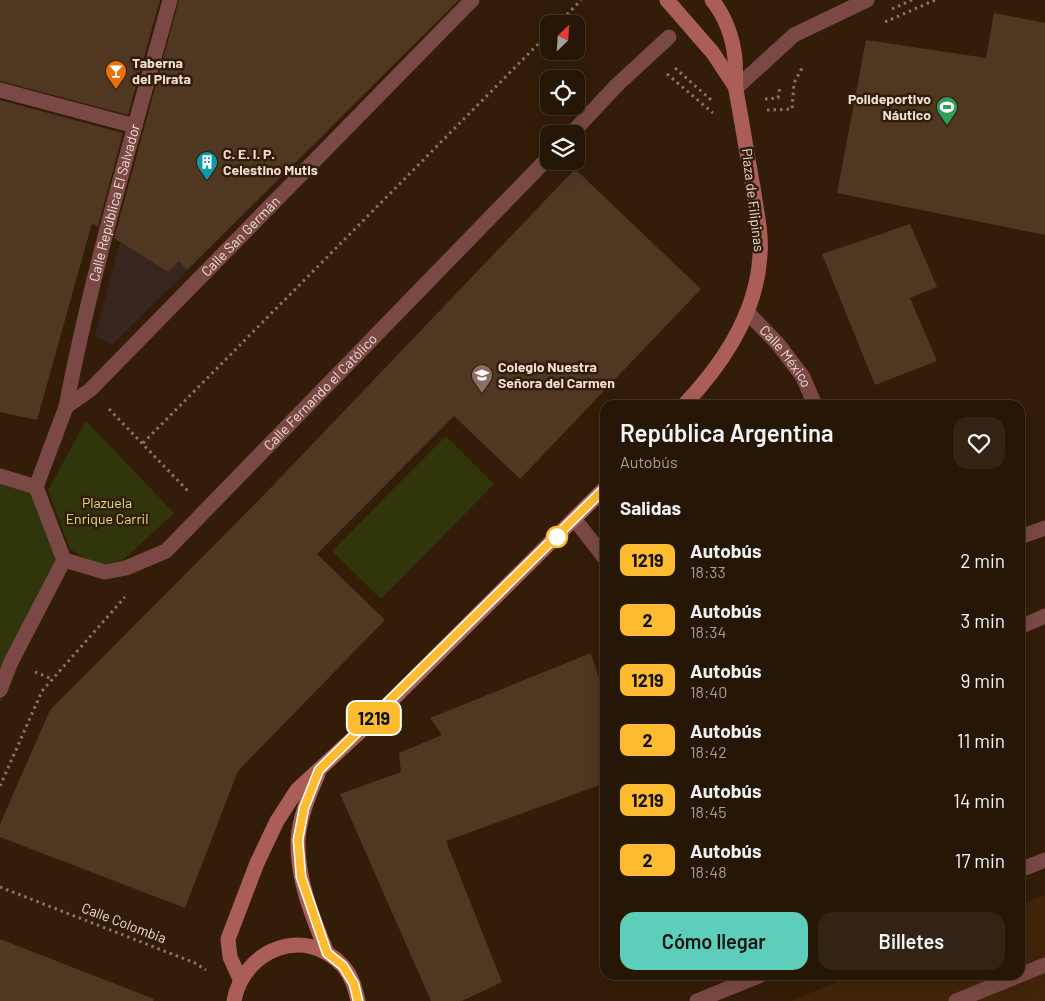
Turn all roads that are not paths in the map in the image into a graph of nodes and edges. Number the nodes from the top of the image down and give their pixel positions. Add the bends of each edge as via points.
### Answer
1 (170, 0) edge
2 (472, 0) edge
3 (667, 0) edge
4 (712, 0) edge
5 (867, 0) edge
6 (669, 36) dead end
7 (736, 88) junction
8 (0, 90) edge
9 (579, 125) edge
10 (135, 126) junction
11 (540, 165) edge
12 (747, 312) junction
13 (689, 400) edge
14 (813, 400) edge
15 (66, 407) junction
16 (0, 476) edge
17 (36, 487) junction
18 (600, 493) edge
19 (575, 520) junction
20 (1045, 528) edge
21 (1025, 535) edge
22 (600, 552) edge
23 (64, 560) junction
24 (1045, 616) edge
25 (1025, 625) edge
26 (0, 690) edge
27 (319, 770) junction
28 (1045, 860) edge
29 (1025, 868) edge
30 (327, 953) junction
31 (1045, 965) edge
32 (1025, 973) edge
33 (750, 980) edge
34 (1008, 980) edge
35 (236, 994) edge
36 (358, 1001) edge
37 (697, 1001) edge
38 (956, 1001) edge

1 - 10 street, Calle República El Salvador
2 - 15 street, Calle San Germán via 90,390
3 - 7 street, Plaza de Filipinas via 712,53
4 - 7 street, Plaza de Filipinas via 730,31
5 - 7 street via 794,35
6 - 9 street
7 - 12 street, Plaza de Filipinas via 759,226 756,284
8 - 10 street
10 - 15 street, Calle República El Salvador
11 - 23 street, Calle Fernando el Católico via 166,551 126,568 105,572
12 - 13 street, Plaza de Filipinas via 733,342 708,380
12 - 14 street, Calle México via 778,344 803,377
15 - 17 street
16 - 17 street
17 - 23 street
18 - 19 street
19 - 22 street
19 - 27 street
20 - 21 street
23 - 26 street
24 - 25 street
27 - 30 street via 304,808 298,840 301,877
27 - 35 street via 297,790 277,821 228,939
28 - 29 street
30 - 35 street via 307,946 286,946 267,952 248,968
30 - 36 street via 343,966 354,984
31 - 32 street
33 - 37 street
34 - 38 street

